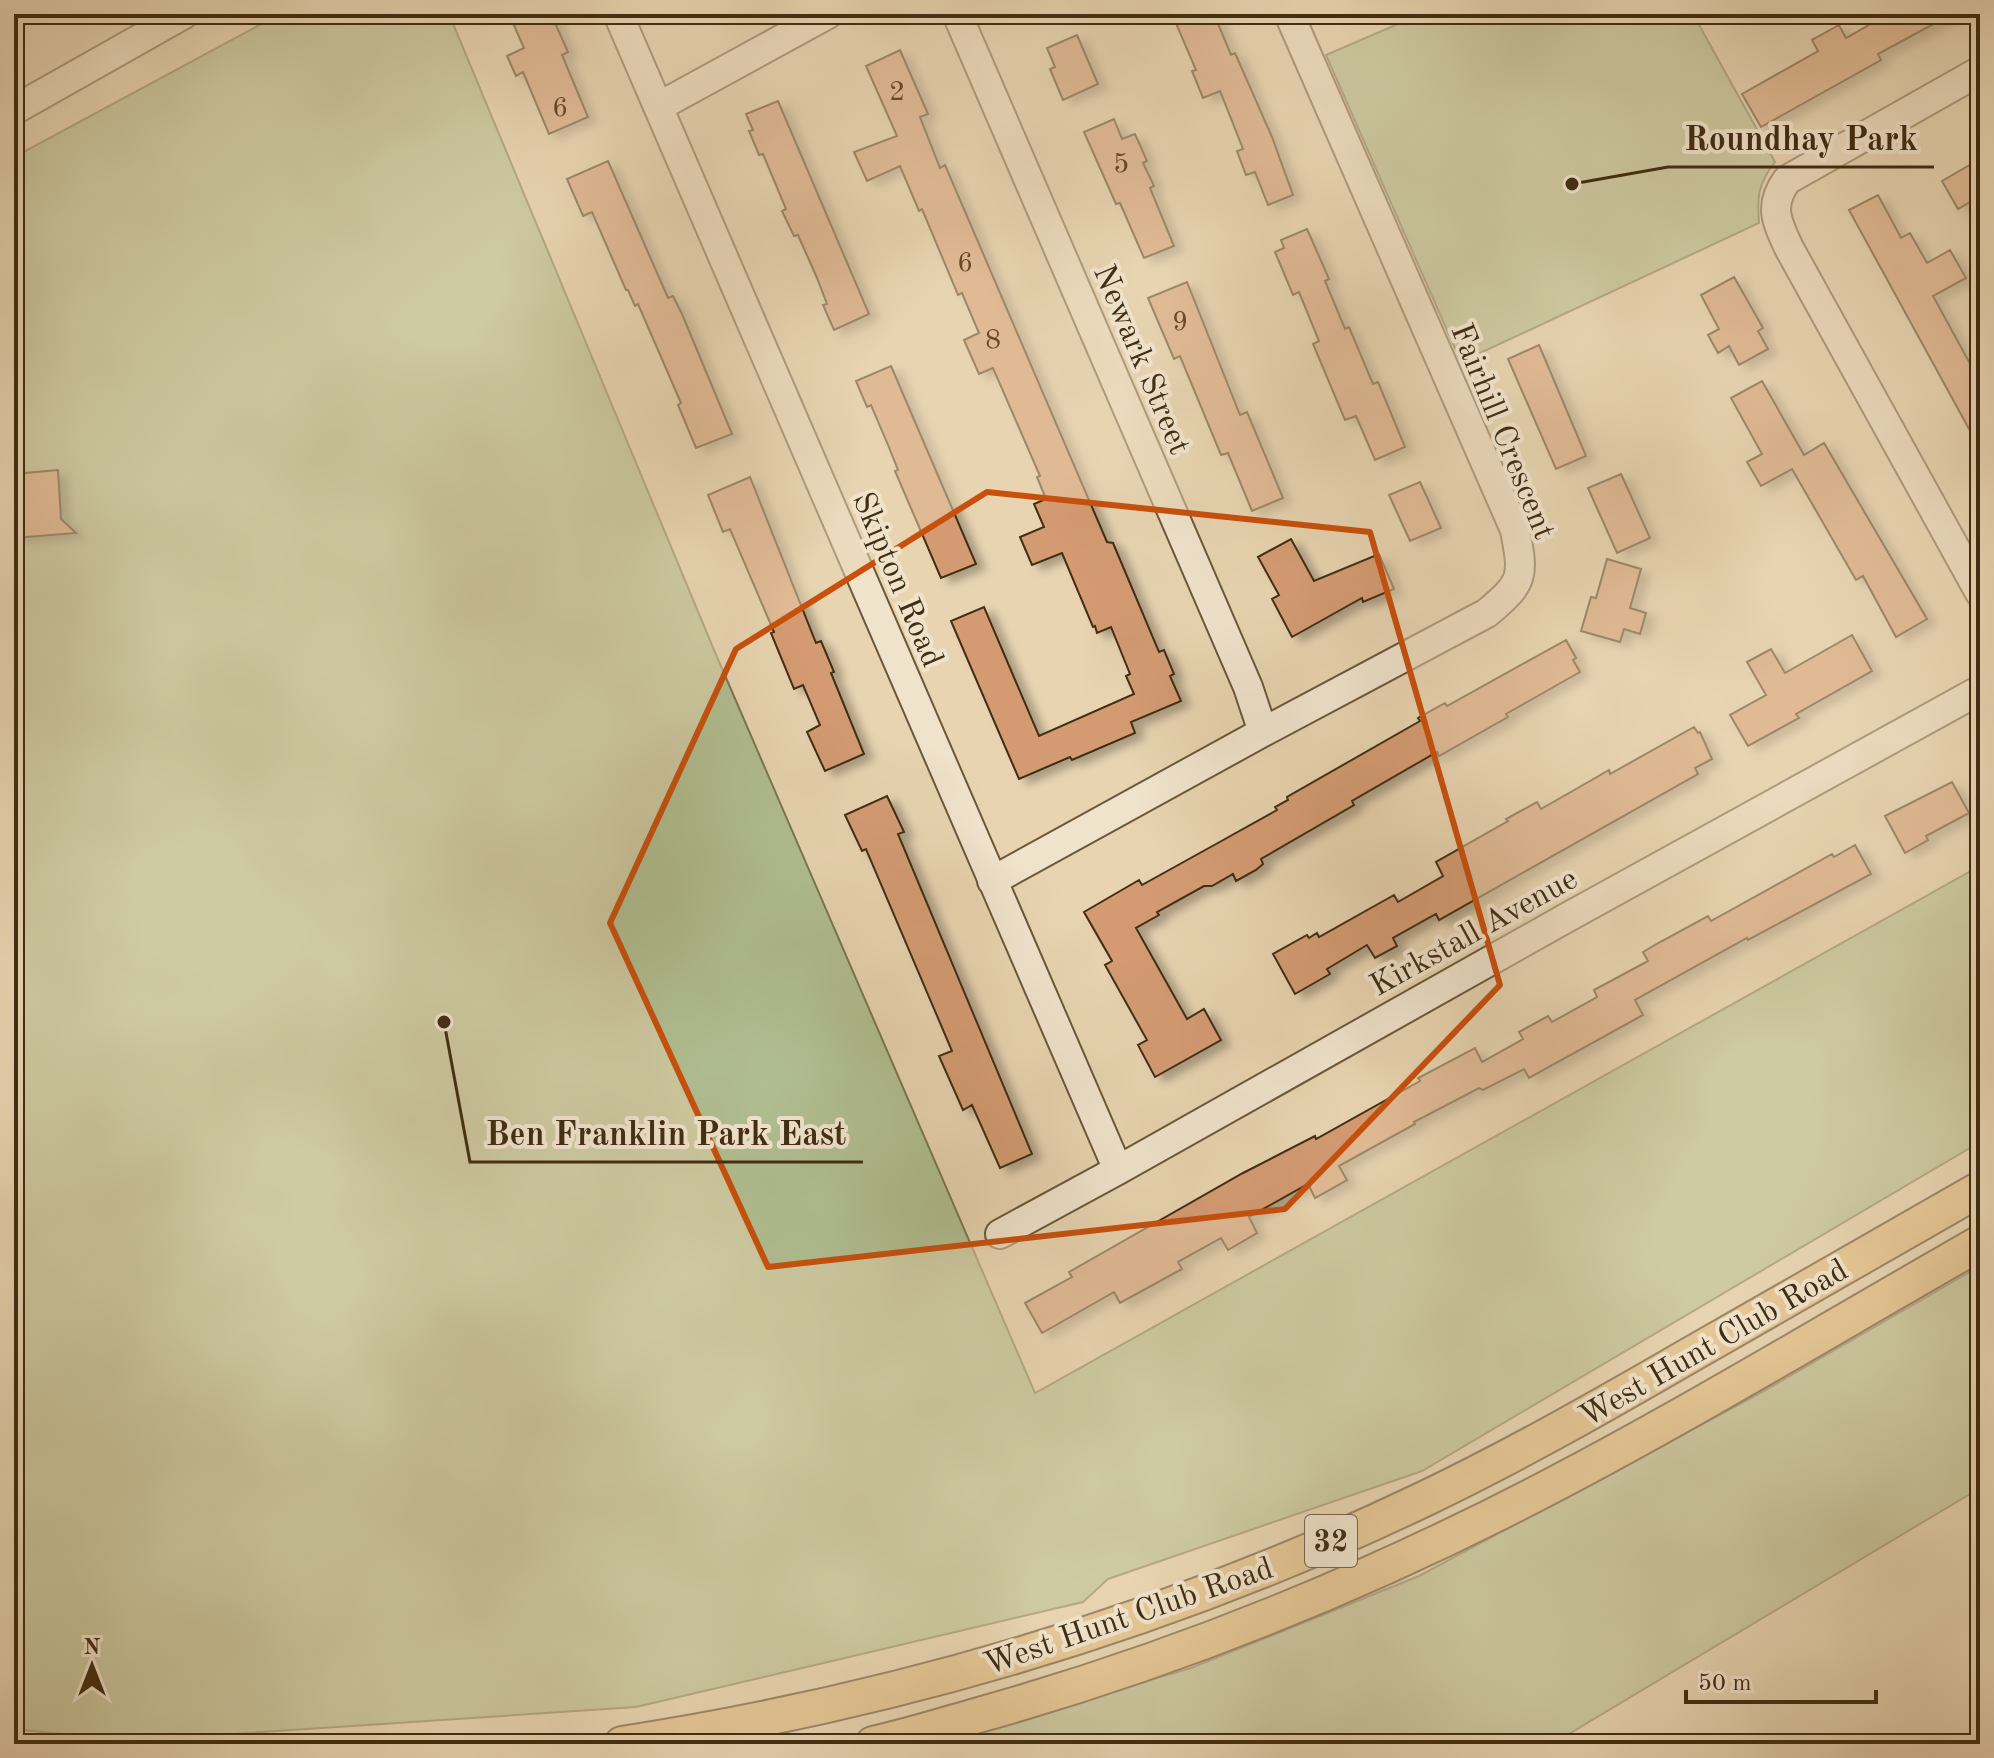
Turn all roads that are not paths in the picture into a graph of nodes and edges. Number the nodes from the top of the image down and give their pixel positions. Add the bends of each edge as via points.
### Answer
1 (184, 14) edge
2 (618, 14) edge
3 (828, 14) edge
4 (957, 14) edge
5 (1289, 14) edge
6 (1980, 71) edge
7 (658, 107) junction
8 (14, 110) edge
9 (1980, 593) edge
10 (1980, 690) edge
11 (1263, 732) junction
12 (992, 881) junction
13 (1118, 1170) junction
14 (1980, 1189) edge
15 (1000, 1234) dead end
16 (1980, 1243) edge
17 (622, 1744) edge
18 (873, 1744) edge

1 - 8 street
2 - 7 street, Skipton Road
3 - 7 street
4 - 11 street, Newark Street
5 - 11 street, Fairhill Crescent via 1515,530 1522,564 1514,591 1487,613
6 - 9 street via 1787,180 1779,191 1775,218
7 - 12 street, Skipton Road
10 - 13 street, Kirkstall Avenue
11 - 12 street, Fairhill Crescent
12 - 13 street, Skipton Road
13 - 15 street, Kirkstall Avenue
14 - 17 main road, West Hunt Club Road / 32 via 1547,1437 1421,1501 1282,1562 1128,1621 960,1673 771,1719
16 - 18 main road, West Hunt Club Road / 32 via 1565,1479 1351,1583 1131,1668

